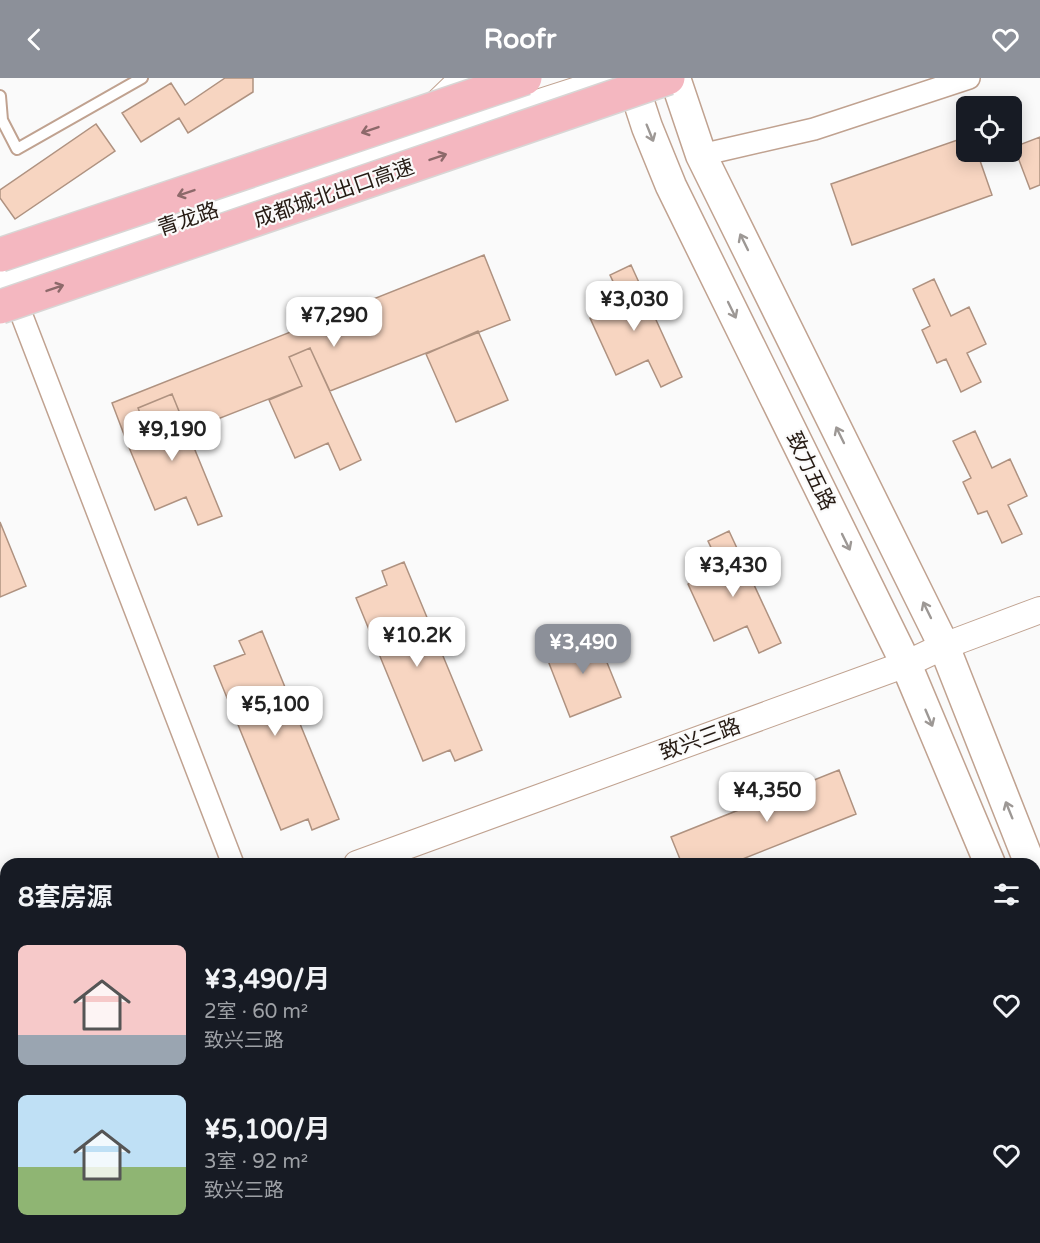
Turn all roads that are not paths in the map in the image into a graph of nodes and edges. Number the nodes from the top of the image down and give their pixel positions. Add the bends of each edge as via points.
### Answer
1 (142, 78) edge
2 (463, 78) edge
3 (525, 78) edge
4 (615, 78) edge
5 (631, 78) edge
6 (668, 78) edge
7 (675, 78) edge
8 (969, 78) edge
9 (0, 96) edge
10 (388, 151) junction
11 (701, 156) junction
12 (2, 282) edge
13 (1040, 610) edge
14 (944, 646) junction
15 (906, 664) junction
16 (231, 858) edge
17 (373, 858) edge
18 (987, 858) edge
19 (1028, 858) edge

1 - 9 lane via 17,149 2,120
2 - 10 street
3 -> 12 highway, bridge
4 - 10 street, 青龙路
5 -> 15 main road, 致力五路 via 671,186
12 -> 6 highway, 成都城北出口高速, bridge
7 - 11 main road, 致力五路
8 - 11 street via 814,129
10 - 12 street, 青龙路
14 -> 11 main road, 致力五路
12 - 16 street
13 - 14 street, 致兴三路
14 - 15 street, 致兴三路
19 -> 14 main road, 致力五路
15 - 17 street, 致兴三路
15 -> 18 main road, 致力五路

